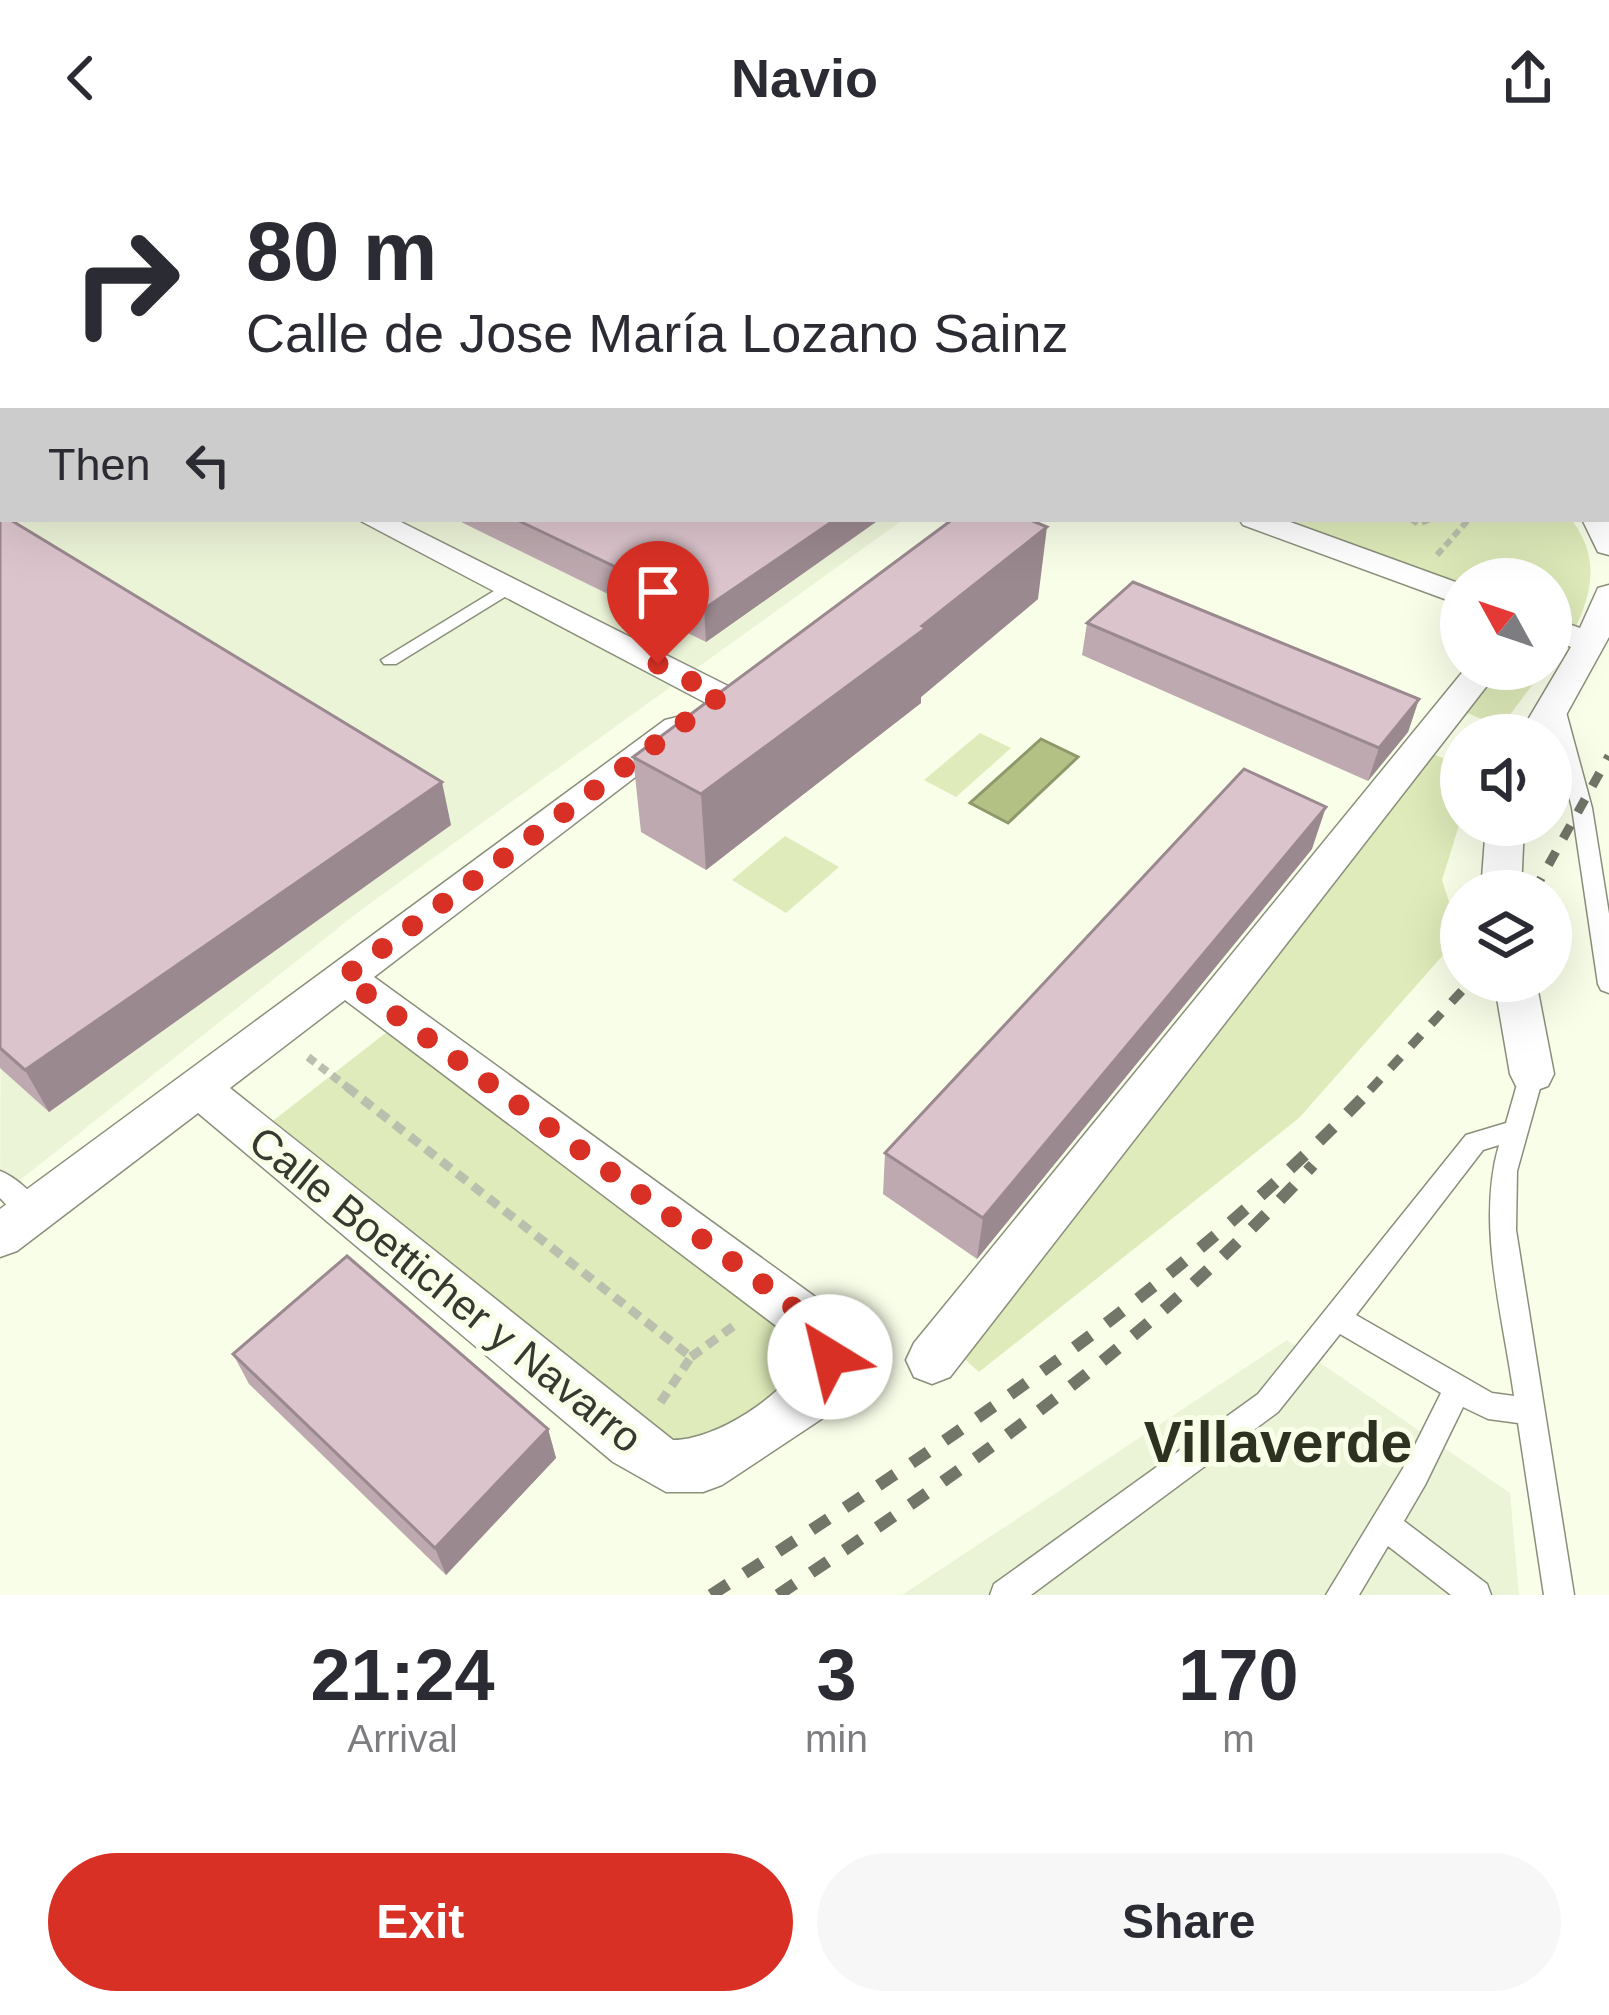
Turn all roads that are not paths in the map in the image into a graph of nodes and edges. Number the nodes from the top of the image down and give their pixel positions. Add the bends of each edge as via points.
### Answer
1 (378, 522) edge
2 (1262, 522) edge
3 (1440, 587) edge
4 (508, 588) junction
5 (1609, 595) edge
6 (1572, 636) edge
7 (1590, 643) junction
8 (390, 661) dead end
9 (757, 667) edge
10 (1466, 690) edge
11 (720, 696) junction
12 (1553, 701) junction
13 (1547, 714) edge
14 (344, 977) junction
15 (1609, 984) edge
16 (1519, 1002) edge
17 (1532, 1074) joint
18 (198, 1087) junction
19 (1516, 1130) junction
20 (0, 1182) edge
21 (32, 1212) junction
22 (0, 1236) edge
23 (1337, 1318) junction
24 (932, 1360) dead end
25 (1457, 1388) junction
26 (1529, 1411) junction
27 (1385, 1525) junction
28 (1005, 1595) edge
29 (1341, 1595) edge
30 (1476, 1595) edge
31 (1559, 1595) edge

1 - 4 street
2 - 3 street
4 - 8 lane
4 - 11 street
5 - 7 street
6 - 7 street
7 - 12 street
9 - 11 street
10 - 24 street
11 - 14 street
12 - 13 street
12 - 15 lane via 1582,808
14 - 18 street
14 - 18 street, Calle Boetticher y Navarro via 814,1325 830,1357 811,1397 703,1466 666,1466
16 - 17 street
17 - 19 lane
18 - 21 street
19 - 23 lane via 1474,1142
19 - 26 lane via 1504,1171 1504,1230
20 - 21 lane
21 - 22 street
23 - 25 lane
23 - 28 lane via 1268,1403
25 - 26 lane via 1488,1406
25 - 27 lane
26 - 31 lane
27 - 29 lane
27 - 30 lane

